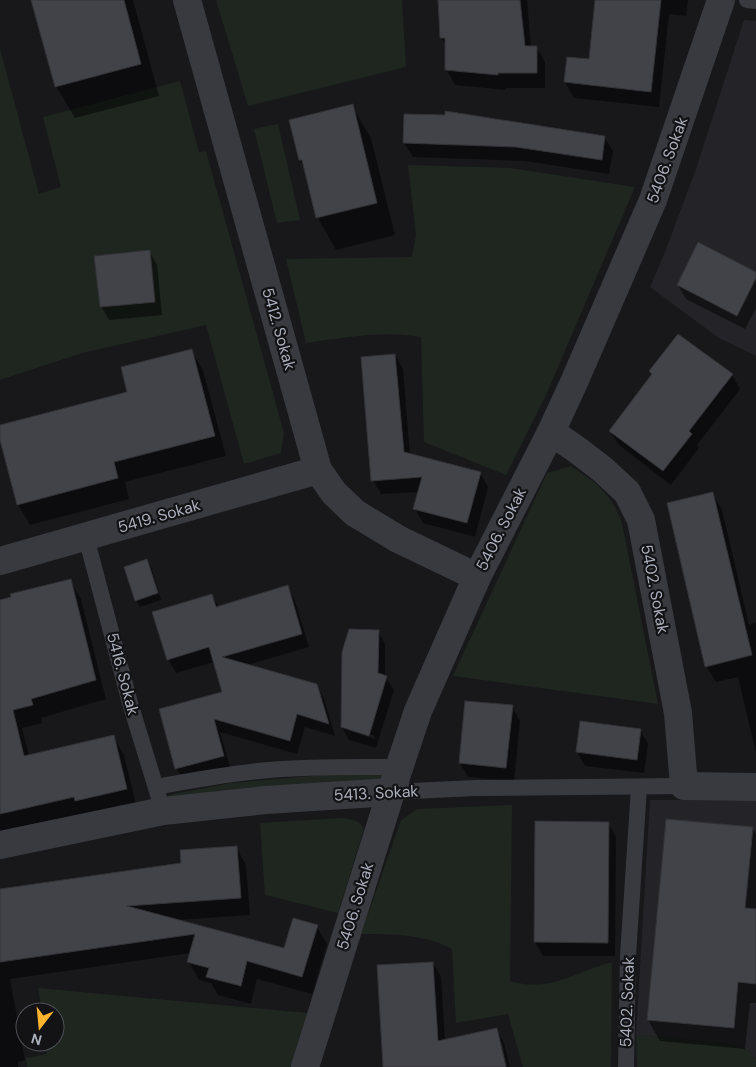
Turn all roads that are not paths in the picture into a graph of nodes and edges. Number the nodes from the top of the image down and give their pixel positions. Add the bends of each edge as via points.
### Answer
1 (187, 0) edge
2 (721, 0) edge
3 (747, 0) edge
4 (756, 1) edge
5 (551, 432) junction
6 (318, 470) junction
7 (86, 537) junction
8 (0, 561) edge
9 (477, 576) junction
10 (394, 779) junction
11 (684, 786) junction
12 (639, 787) junction
13 (756, 788) edge
14 (159, 799) junction
15 (0, 845) edge
16 (305, 1067) edge
17 (626, 1067) edge

1 - 6 street, 5412. Sokak
2 - 5 street, 5406. Sokak via 653,200
3 - 4 lane
5 - 9 street, 5406. Sokak
5 - 11 street, 5402. Sokak via 602,469 627,492 640,520 678,712
6 - 7 street, 5419. Sokak
6 - 9 street, 5412. Sokak via 334,494 355,513 398,539
7 - 8 street, 5419. Sokak
7 - 14 lane, 5416. Sokak
9 - 10 street, 5406. Sokak via 428,687
10 - 12 lane, 5413. Sokak via 502,788
10 - 14 street, 5413. Sokak via 266,800
10 - 16 street, 5406. Sokak
11 - 12 lane, 5413. Sokak
11 - 13 street, 5413. Sokak
12 - 17 lane, 5402. Sokak via 628,956
14 - 15 street, 5413. Sokak

